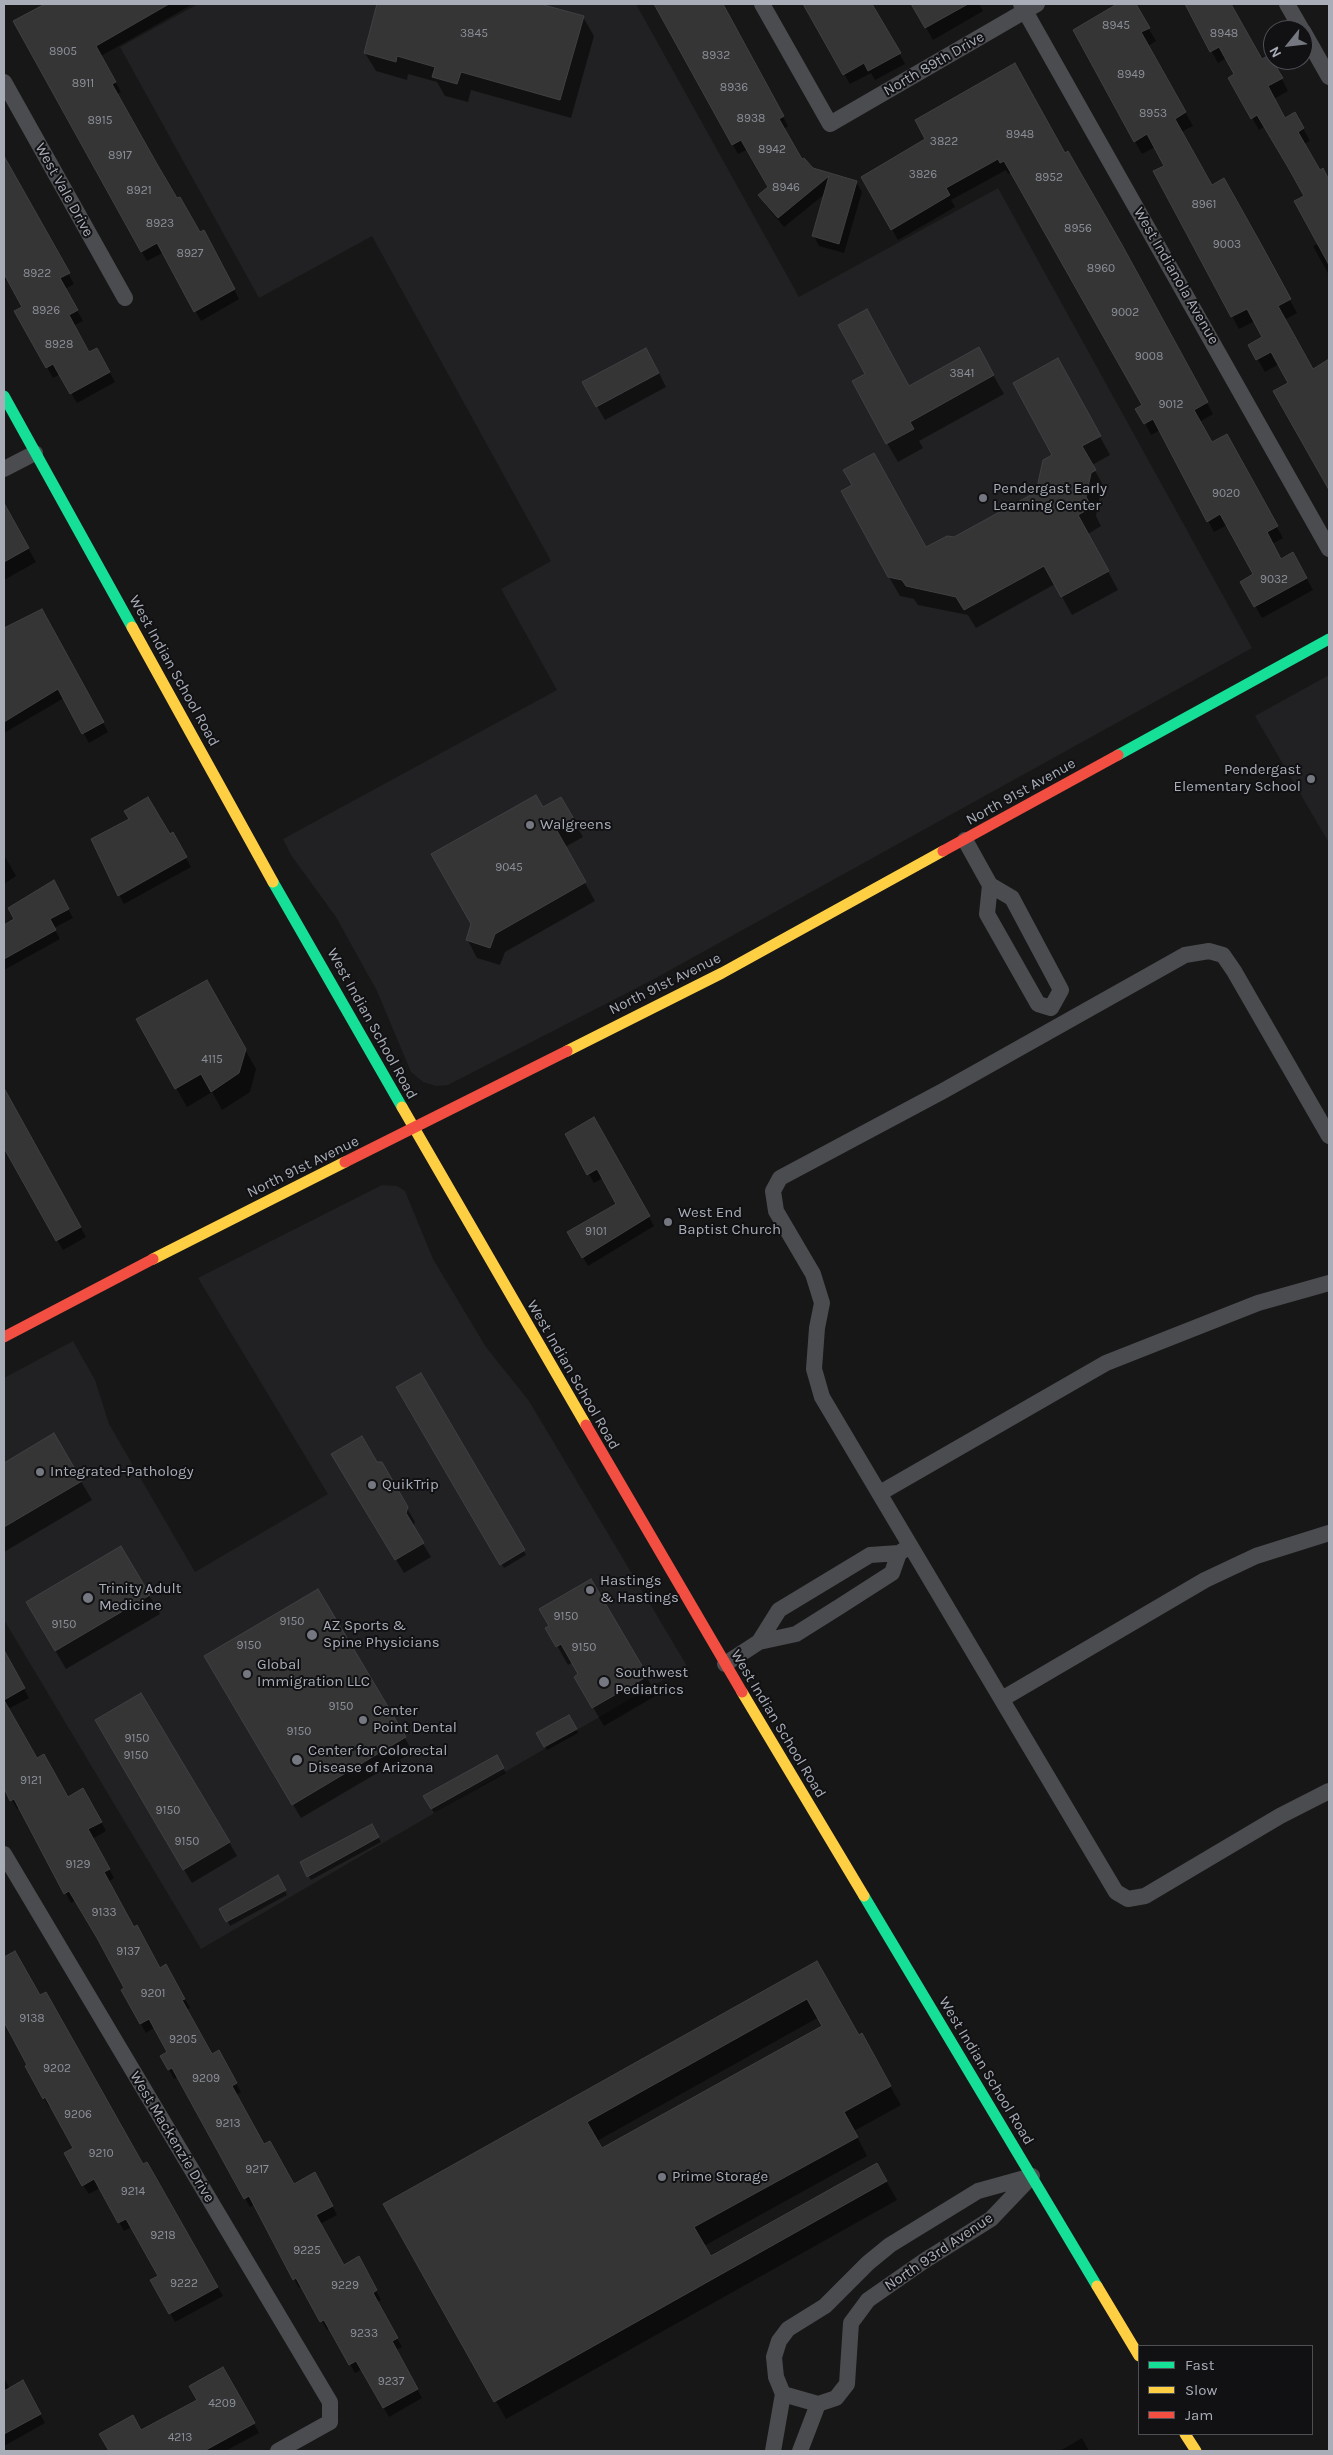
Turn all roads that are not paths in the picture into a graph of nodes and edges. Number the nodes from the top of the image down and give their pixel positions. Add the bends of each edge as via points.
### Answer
1 (762, 4) edge
2 (1287, 4) edge
3 (1028, 6) edge
4 (1296, 20) edge
5 (1313, 49) edge
6 (1329, 77) edge
7 (4, 82) edge
8 (125, 298) dead end
9 (4, 396) edge
10 (35, 453) junction
11 (4, 469) edge
12 (1329, 549) edge
13 (1329, 640) edge
14 (965, 840) junction
15 (990, 885) junction
16 (1051, 1008) junction
17 (1060, 1026) junction
18 (414, 1129) junction
19 (1329, 1136) edge
20 (1329, 1283) edge
21 (4, 1337) edge
22 (880, 1493) junction
23 (1329, 1533) edge
24 (905, 1549) junction
25 (823, 1583) junction
26 (839, 1607) junction
27 (760, 1642) junction
28 (725, 1664) junction
29 (1002, 1699) junction
30 (1329, 1791) edge
31 (4, 1854) edge
32 (1032, 2176) junction
33 (1138, 2354) edge
34 (783, 2394) junction
35 (818, 2404) junction
36 (1186, 2435) edge
37 (278, 2451) edge
38 (773, 2451) edge
39 (800, 2451) edge
40 (1196, 2451) edge

1 - 3 street, North 89th Drive via 830,124
2 - 4 street
3 - 12 street, West Indianola Avenue
5 - 6 street
7 - 8 street, West Vale Drive
9 - 10 main road, West Indian School Road
10 - 11 street
10 - 18 main road, West Indian School Road
13 - 14 main road, North 91st Avenue
14 - 15 street
14 - 18 main road, North 91st Avenue via 722,973
15 - 16 street via 987,914 1038,1004
15 - 16 street via 1012,898 1061,990
16 - 17 street
17 - 19 street via 1185,955 1209,950 1223,955
17 - 22 street via 780,1178 773,1191 776,1211 814,1274 822,1303 814,1369 822,1397
18 - 21 main road, North 91st Avenue via 201,1234
18 - 28 main road, West Indian School Road
20 - 22 street via 1258,1303 1106,1363
22 - 24 street
23 - 29 street via 1256,1556 1205,1580
24 - 25 street via 870,1555
24 - 26 street via 892,1573
24 - 29 street
25 - 26 street
25 - 27 street via 779,1610
26 - 27 street via 796,1634
27 - 28 street
28 - 32 main road, West Indian School Road
29 - 30 street via 1106,1877 1116,1892 1128,1899 1145,1896 1280,1816
31 - 37 street, West Mackenzie Drive via 330,2402 330,2422
32 - 33 main road, West Indian School Road
32 - 34 street, North 93rd Avenue via 978,2191 890,2245 825,2306 788,2329 779,2341 774,2357 776,2376
32 - 35 street, North 93rd Avenue via 991,2219 868,2300 851,2323 847,2384 836,2398
34 - 35 street
34 - 38 street, North 93rd Avenue
35 - 39 street
36 - 40 main road

